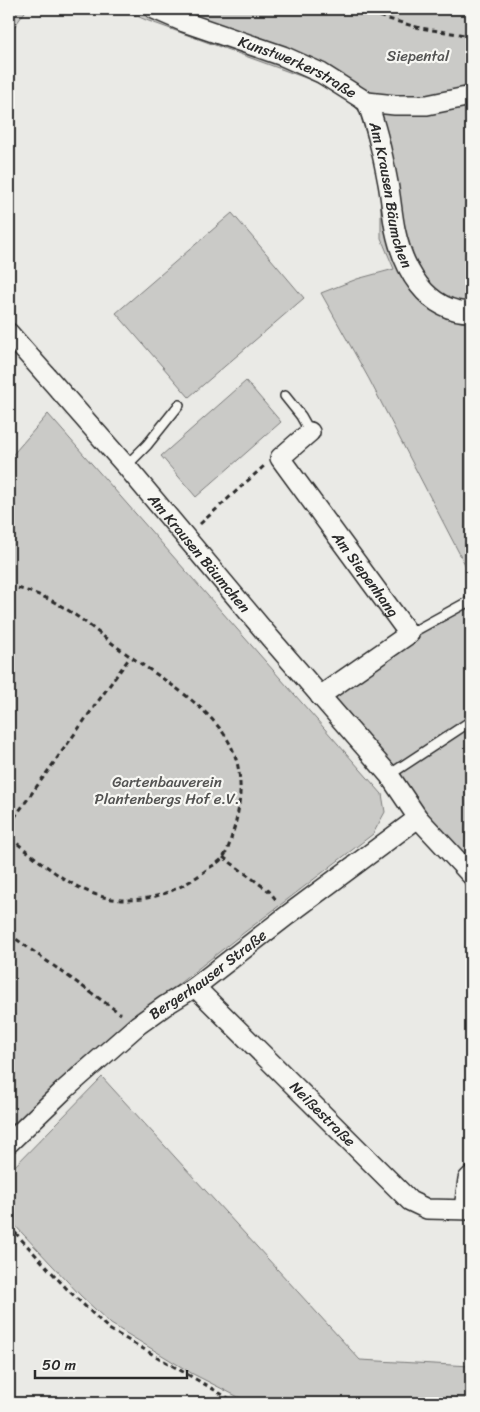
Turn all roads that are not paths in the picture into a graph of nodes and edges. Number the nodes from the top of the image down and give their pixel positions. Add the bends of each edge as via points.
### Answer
1 (154, 9) edge
2 (471, 96) edge
3 (368, 102) junction
4 (471, 312) edge
5 (9, 333) edge
6 (285, 396) dead end
7 (179, 405) dead end
8 (310, 432) joint
9 (126, 466) junction
10 (471, 601) edge
11 (409, 634) junction
12 (320, 696) junction
13 (471, 721) edge
14 (389, 775) junction
15 (418, 818) junction
16 (471, 875) edge
17 (195, 987) junction
18 (9, 1144) edge
19 (471, 1176) edge
20 (468, 1210) edge

1 - 3 street, Kunstwerkerstraße via 283,56 321,73
2 - 3 street, Kunstwerkerstraße via 427,105
3 - 4 street, Am Krausen Bäumchen via 384,164 395,229 406,262 422,290 437,303 453,310
5 - 9 street, Am Krausen Bäumchen
6 - 8 lane
7 - 9 lane
8 - 11 street, Am Siepenhang via 280,458
9 - 12 street, Am Krausen Bäumchen
10 - 11 lane
11 - 12 street
12 - 14 street, Am Krausen Bäumchen
13 - 14 lane
14 - 15 street, Am Krausen Bäumchen
15 - 16 street, Am Krausen Bäumchen
15 - 17 street, Bergerhauser Straße
17 - 18 street, Bergerhauser Straße via 138,1025
17 - 20 street, Neißestraße via 410,1201 427,1209
19 - 20 street, Neißestraße via 468,1179

